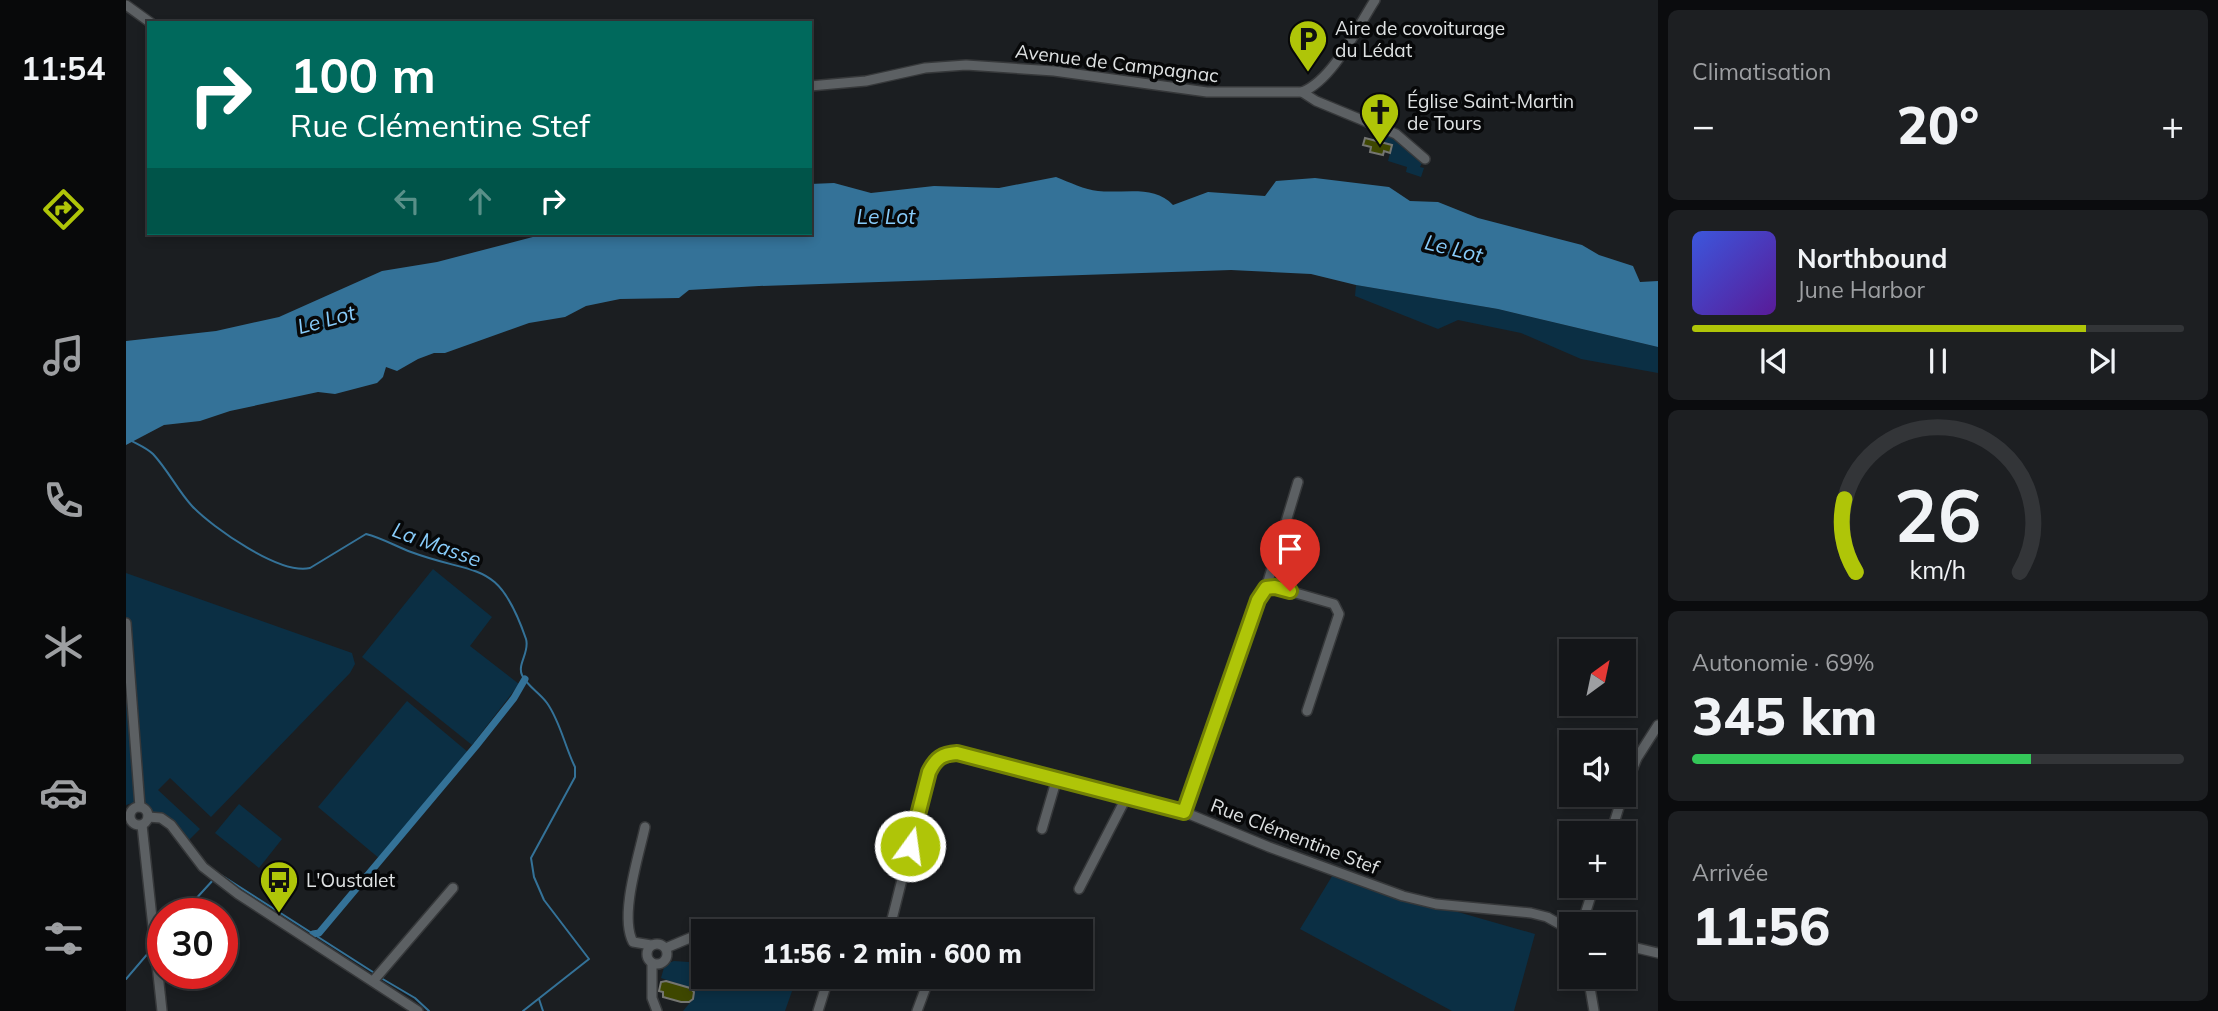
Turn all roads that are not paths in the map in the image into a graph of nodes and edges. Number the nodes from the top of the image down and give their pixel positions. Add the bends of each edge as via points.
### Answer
1 (1375, 0) edge
2 (126, 5) edge
3 (148, 21) edge
4 (812, 86) edge
5 (1302, 92) junction
6 (1425, 159) dead end
7 (1298, 482) dead end
8 (1266, 588) junction
9 (126, 623) edge
10 (1307, 712) dead end
11 (1658, 725) edge
12 (1636, 760) edge
13 (1058, 778) junction
14 (1127, 796) junction
15 (140, 807) junction
16 (1184, 812) junction
17 (128, 814) edge
18 (145, 821) junction
19 (645, 827) dead end
20 (1042, 829) dead end
21 (453, 888) dead end
22 (1079, 889) dead end
23 (892, 919) edge
24 (1559, 924) edge
25 (691, 937) edge
26 (651, 945) junction
27 (666, 948) junction
28 (1636, 948) edge
29 (1658, 953) edge
30 (652, 963) junction
31 (378, 976) junction
32 (825, 989) edge
33 (925, 989) edge
34 (1590, 989) edge
35 (162, 1011) edge
36 (418, 1011) edge
37 (657, 1011) edge
38 (818, 1011) edge
39 (917, 1011) edge
40 (1594, 1011) edge

1 - 5 street via 1327,74
2 - 3 street
4 - 5 street, Avenue de Campagnac via 966,65 1054,71 1207,92
5 - 6 street via 1396,134
7 - 8 street
8 - 10 street via 1334,604 1339,614
8 - 16 street
9 - 15 street
11 - 12 street
13 - 14 street, Rue Clémentine Stef
13 - 20 street
13 - 23 street, Rue Clémentine Stef via 957,753 947,753 934,762
14 - 16 street, Rue Clémentine Stef
14 - 22 street
15 - 17 street
15 - 18 street via 147,812
16 - 24 street, Rue Clémentine Stef via 1403,896 1531,913
17 - 18 street via 134,823
18 - 31 street via 161,818 217,878
18 - 35 street
19 - 26 street via 627,931 633,942
21 - 31 street
25 - 27 street
26 - 27 street
26 - 30 street via 646,956
27 - 30 street via 666,960
28 - 29 street
30 - 37 street via 652,998
31 - 36 street
32 - 38 street
33 - 39 street
34 - 40 street

